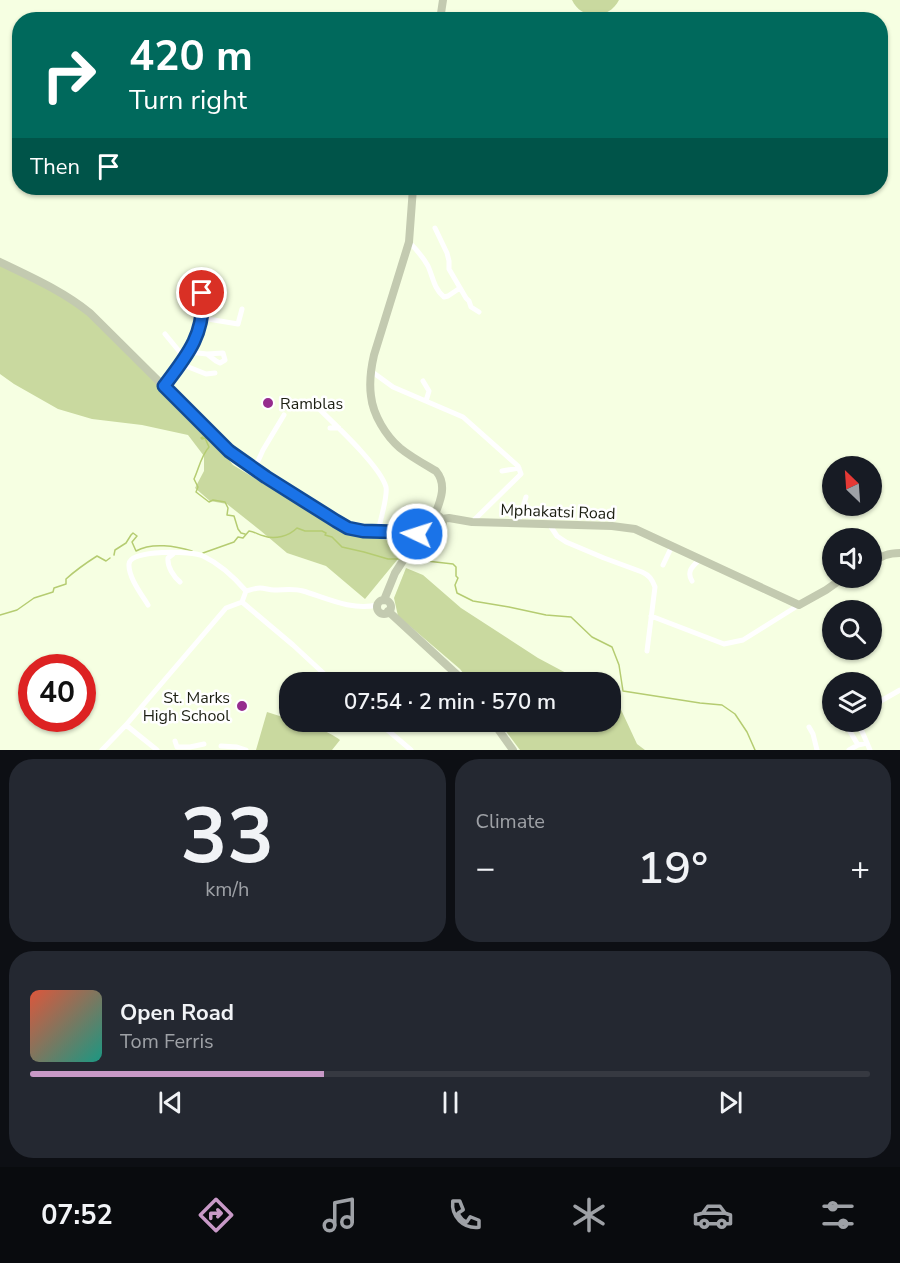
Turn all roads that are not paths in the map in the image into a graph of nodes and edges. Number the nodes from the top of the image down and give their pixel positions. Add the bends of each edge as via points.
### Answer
1 (412, 195) edge
2 (435, 228) dead end
3 (409, 242) junction
4 (0, 262) edge
5 (460, 288) junction
6 (201, 290) dead end
7 (242, 309) dead end
8 (479, 312) dead end
9 (202, 318) junction
10 (165, 334) dead end
11 (189, 352) junction
12 (207, 354) dead end
13 (182, 362) junction
14 (370, 371) junction
15 (215, 373) dead end
16 (423, 381) dead end
17 (164, 386) junction
18 (426, 401) junction
19 (313, 403) dead end
20 (284, 415) dead end
21 (330, 428) dead end
22 (339, 428) junction
23 (519, 468) junction
24 (254, 470) junction
25 (502, 471) dead end
26 (526, 497) dead end
27 (439, 516) junction
28 (472, 522) junction
29 (518, 523) junction
30 (549, 524) junction
31 (378, 530) junction
32 (402, 532) junction
33 (419, 534) junction
34 (672, 546) junction
35 (900, 553) edge
36 (172, 554) junction
37 (406, 555) junction
38 (882, 556) edge
39 (700, 559) junction
40 (663, 566) dead end
41 (692, 581) dead end
42 (180, 582) dead end
43 (829, 588) edge
44 (246, 591) junction
45 (242, 602) junction
46 (380, 602) junction
47 (148, 605) dead end
48 (799, 605) junction
49 (651, 616) junction
50 (647, 651) dead end
51 (322, 672) edge
52 (454, 672) edge
53 (900, 690) edge
54 (882, 700) edge
55 (126, 725) junction
56 (809, 728) dead end
57 (390, 732) edge
58 (500, 732) edge
59 (850, 732) edge
60 (862, 732) edge
61 (174, 741) dead end
62 (867, 742) junction
63 (204, 744) dead end
64 (858, 745) junction
65 (221, 746) dead end
66 (814, 749) edge
67 (102, 750) edge
68 (157, 750) edge
69 (246, 750) edge
70 (411, 750) edge
71 (513, 750) edge
72 (849, 750) edge
73 (870, 750) edge

1 - 3 street
2 - 5 street
3 - 5 street via 428,267 437,291 444,297
3 - 14 street
4 - 17 street via 78,303
5 - 8 street via 471,307
6 - 9 street
7 - 9 street via 238,324
9 - 11 street
10 - 13 street via 179,351
11 - 12 street
11 - 13 street
13 - 15 street via 206,374
13 - 17 street
14 - 18 street via 393,387
14 - 27 street via 371,397 388,436 435,471 442,481
16 - 18 street via 429,391
17 - 24 street via 229,451
18 - 23 street via 463,417
19 - 22 street
20 - 24 street
21 - 22 street
22 - 31 street via 374,466 386,487
23 - 25 street
23 - 28 street via 521,474
24 - 31 street via 348,528
26 - 29 street
27 - 28 street, Mphakatsi Road
27 - 33 street via 425,522
27 - 33 street via 442,526 437,533 425,540
28 - 29 street, Mphakatsi Road
29 - 30 street, Mphakatsi Road
30 - 34 street, Mphakatsi Road via 635,529
30 - 49 street via 566,542 648,575 655,587
31 - 32 street
31 - 33 street
32 - 33 street
32 - 37 street via 408,539
33 - 37 street
34 - 39 street, Mphakatsi Road
34 - 40 street
35 - 38 street
36 - 42 street via 168,562
36 - 44 street via 201,555 226,571
36 - 47 street via 151,553 130,559 134,582
37 - 46 street
39 - 41 street via 689,572
39 - 48 street, Mphakatsi Road
43 - 48 street
44 - 45 street
44 - 46 street via 289,588 354,606
45 - 51 street
45 - 55 street via 226,608
46 - 52 street via 389,603 388,611
48 - 49 street via 743,640 724,644
49 - 50 street
53 - 54 street
55 - 67 street
55 - 68 street
56 - 66 street
57 - 70 street
58 - 71 street
59 - 64 street
60 - 62 street
61 - 63 street via 182,748
62 - 64 street
62 - 73 street
64 - 72 street
65 - 69 street

